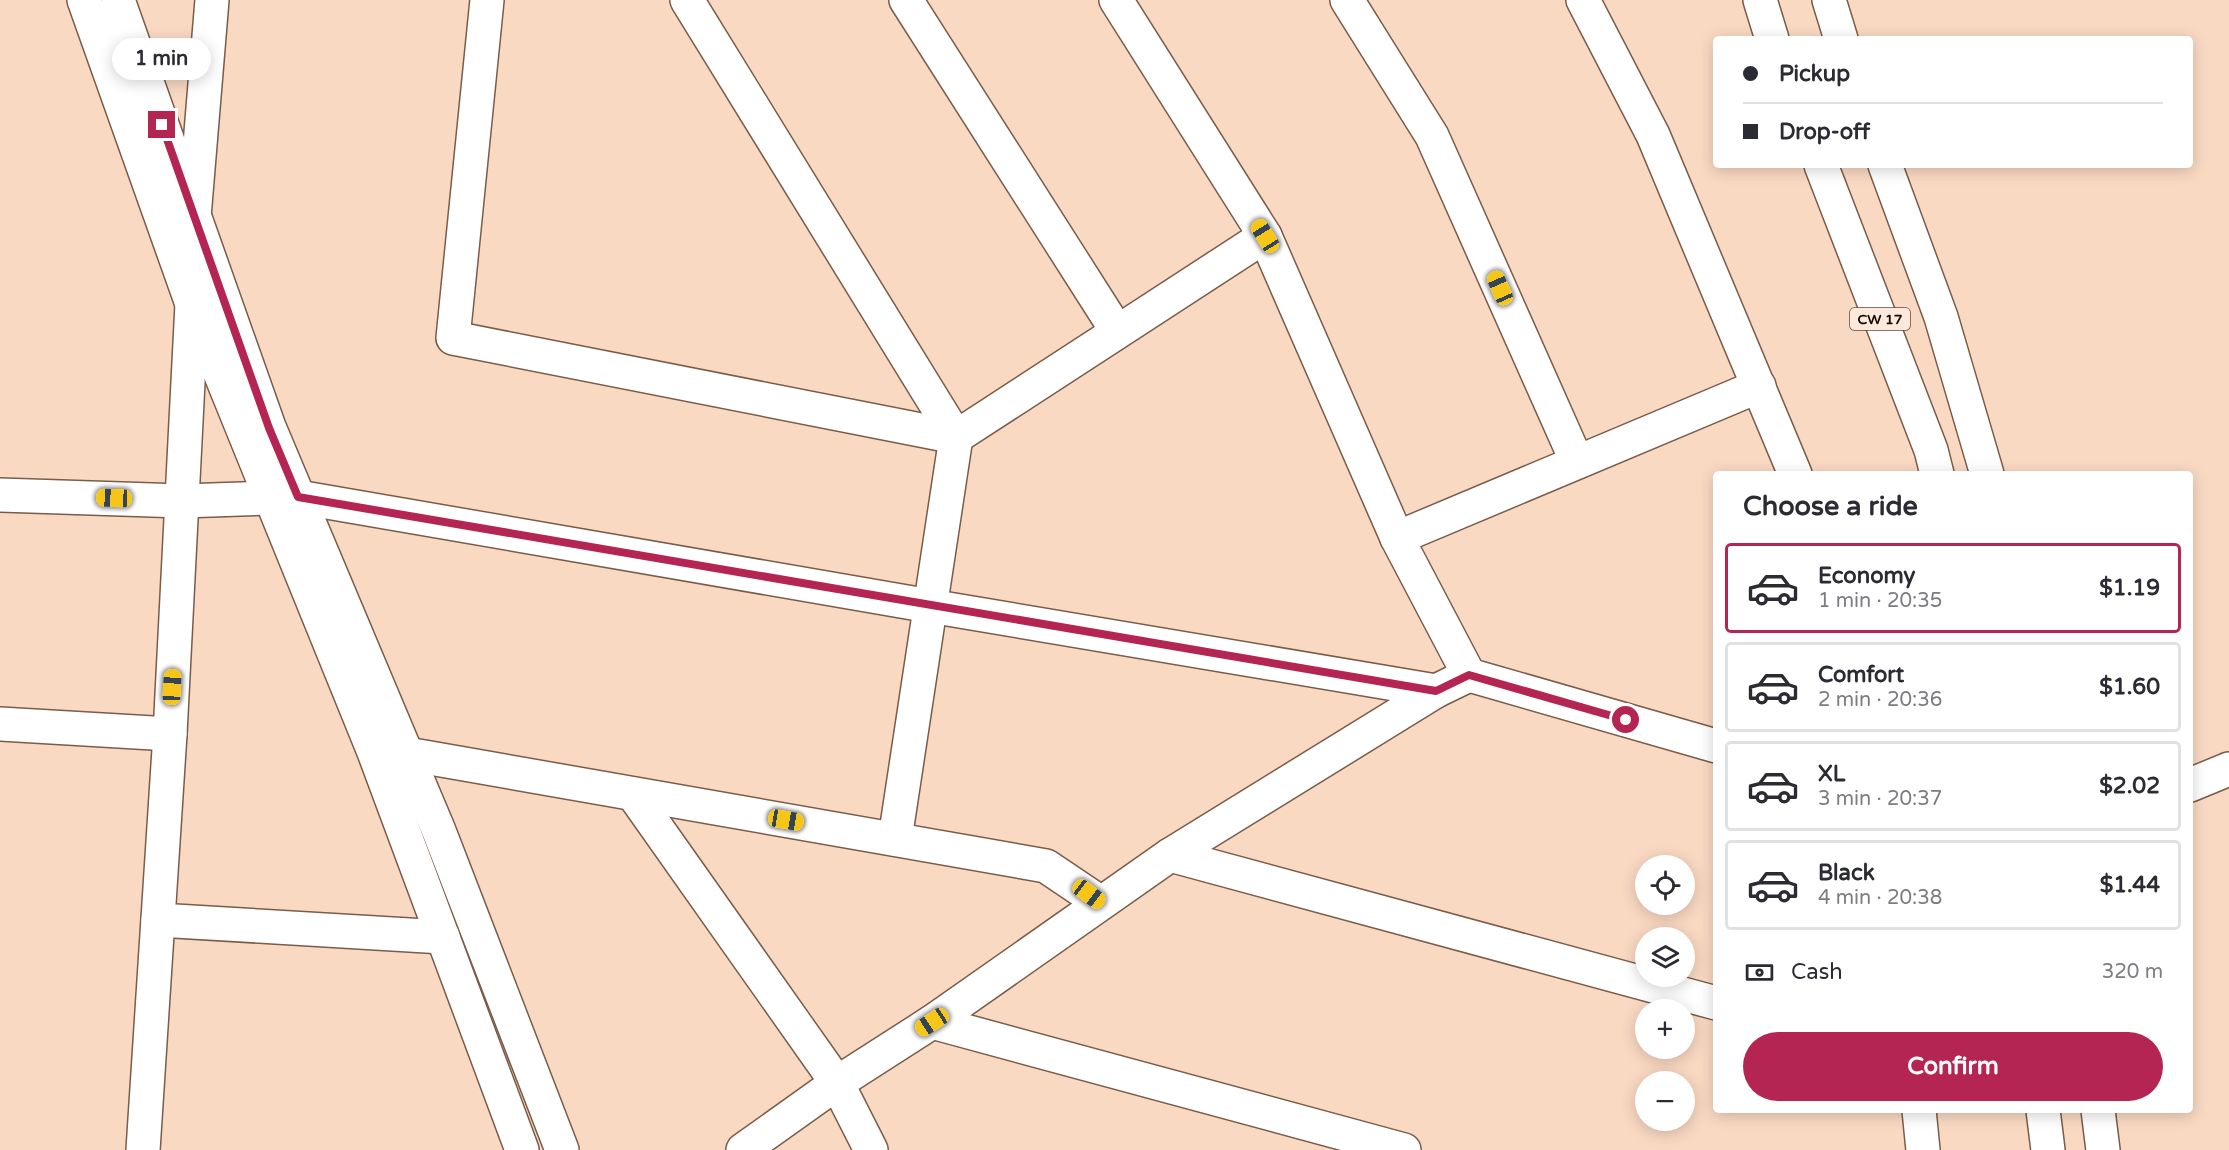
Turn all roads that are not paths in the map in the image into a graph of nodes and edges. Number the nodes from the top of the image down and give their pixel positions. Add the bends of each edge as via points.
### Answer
1 (84, 0) edge
2 (118, 0) edge
3 (212, 0) edge
4 (487, 0) edge
5 (687, 0) edge
6 (906, 0) edge
7 (1116, 0) edge
8 (1347, 0) edge
9 (1583, 0) edge
10 (1760, 0) edge
11 (1829, 0) edge
12 (1771, 36) edge
13 (1840, 36) edge
14 (1822, 168) edge
15 (1886, 168) edge
16 (194, 217) junction
17 (1265, 236) junction
18 (192, 304) junction
19 (1117, 331) junction
20 (1759, 386) junction
21 (956, 437) junction
22 (1577, 462) junction
23 (1794, 471) edge
24 (1936, 471) edge
25 (1985, 471) edge
26 (0, 495) edge
27 (284, 498) junction
28 (182, 501) junction
29 (1397, 538) junction
30 (930, 606) junction
31 (1469, 675) junction
32 (1436, 691) junction
33 (0, 724) edge
34 (170, 734) junction
35 (1713, 745) edge
36 (374, 752) junction
37 (407, 754) junction
38 (2229, 769) edge
39 (2193, 784) edge
40 (633, 794) junction
41 (895, 839) junction
42 (1170, 855) junction
43 (1101, 903) junction
44 (158, 920) junction
45 (442, 936) junction
46 (1713, 1002) edge
47 (932, 1022) junction
48 (837, 1083) junction
49 (1919, 1113) edge
50 (2043, 1113) edge
51 (2097, 1113) edge
52 (143, 1150) edge
53 (522, 1150) edge
54 (562, 1150) edge
55 (742, 1150) edge
56 (871, 1150) edge
57 (1404, 1150) edge
58 (1923, 1150) edge
59 (2048, 1150) edge
60 (2103, 1150) edge

1 - 18 street
2 - 16 street
3 - 16 street
4 - 21 street via 453,338
5 - 21 street
6 - 19 street
7 - 17 street
8 - 22 street via 1432,136
9 - 20 street via 1653,135
10 - 12 street
11 - 13 street
14 - 24 street, CW 17
15 - 25 street via 1941,317
16 - 27 street via 269,428
17 - 19 street
17 - 29 street
18 - 27 street
18 - 28 street
19 - 21 street
20 - 22 street
20 - 23 street
21 - 30 street
22 - 29 street
26 - 28 street
27 - 28 street
27 - 30 street
27 - 36 street
27 - 37 street
28 - 34 street
29 - 31 street
30 - 32 street
30 - 41 street
31 - 32 street
31 - 35 street
32 - 42 street
33 - 34 street
34 - 44 street
36 - 37 street
36 - 45 street
37 - 40 street
37 - 54 street
38 - 39 street
40 - 41 street
40 - 48 street
41 - 43 street via 1046,866
42 - 43 street
42 - 46 street
43 - 47 street
44 - 45 street
44 - 52 street
45 - 53 street
47 - 48 street
47 - 57 street
48 - 55 street
48 - 56 street
49 - 58 street
50 - 59 street
51 - 60 street

